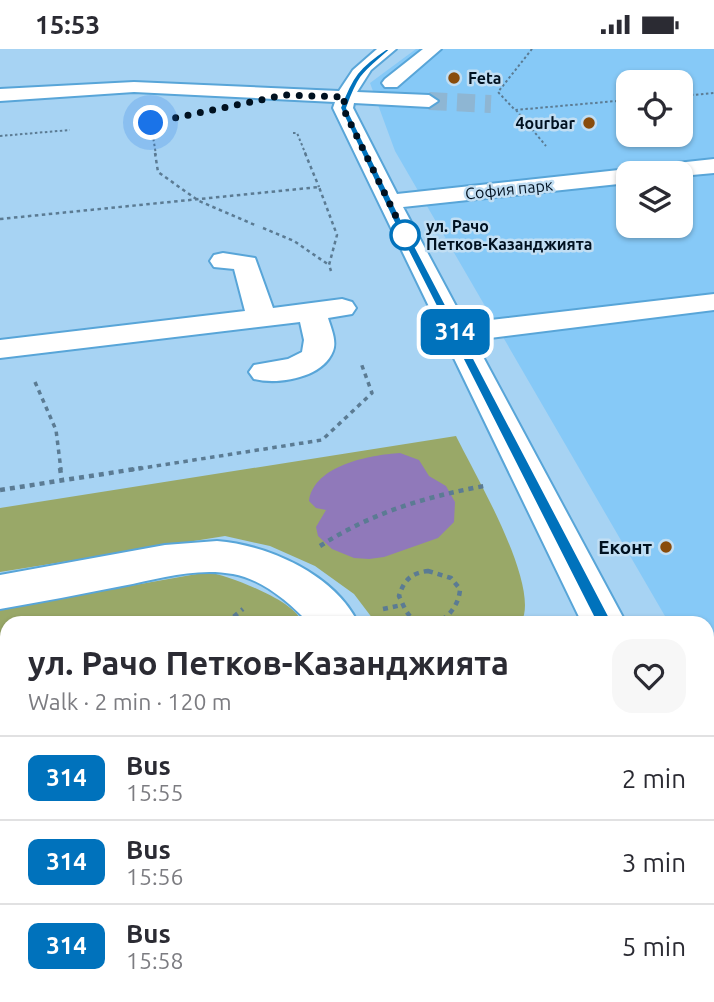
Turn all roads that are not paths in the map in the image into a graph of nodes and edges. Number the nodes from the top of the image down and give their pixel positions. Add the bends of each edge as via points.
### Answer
1 (388, 49) edge
2 (433, 49) edge
3 (391, 83) dead end
4 (0, 96) edge
5 (345, 97) junction
6 (429, 100) tunnel mouth
7 (714, 166) edge
8 (693, 168) edge
9 (616, 177) edge
10 (389, 202) junction
11 (223, 261) dead end
12 (714, 302) edge
13 (342, 308) road end
14 (311, 311) junction
15 (261, 317) junction
16 (456, 333) junction
17 (10, 347) edge
18 (265, 372) dead end
19 (0, 592) edge
20 (329, 616) edge
21 (600, 616) edge

1 - 5 street via 363,67
2 - 3 street
4 - 5 street via 134,87
5 - 6 street
5 - 10 street via 343,108
7 - 8 street
9 - 10 street, София парк
10 - 16 street
11 - 15 street via 246,264
12 - 16 street
13 - 14 street
14 - 15 street
14 - 18 street via 319,343 314,357 298,367
15 - 17 street
16 - 21 street
19 - 20 street via 212,557 248,562 280,578

